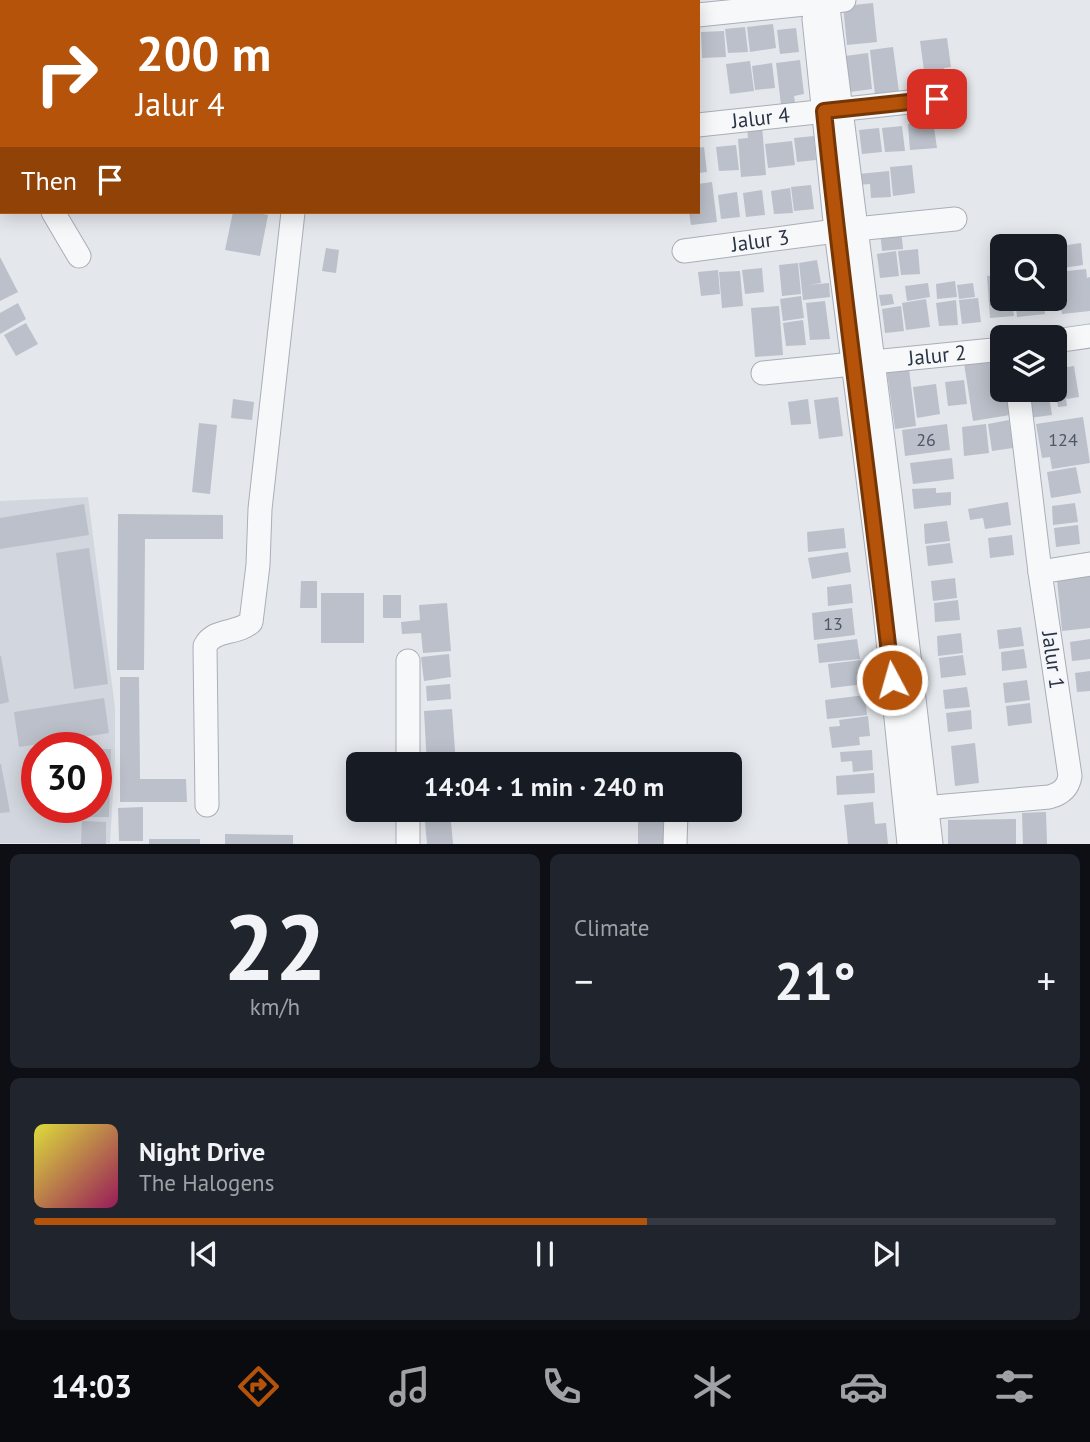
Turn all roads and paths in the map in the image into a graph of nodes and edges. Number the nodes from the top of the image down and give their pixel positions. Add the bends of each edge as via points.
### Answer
1 (825, 1) edge
2 (700, 15) edge
3 (937, 99) dead end
4 (832, 111) junction
5 (700, 125) edge
6 (54, 214) edge
7 (293, 214) edge
8 (955, 219) dead end
9 (847, 230) junction
10 (684, 251) dead end
11 (79, 256) dead end
12 (1090, 336) edge
13 (1067, 339) edge
14 (990, 350) edge
15 (864, 364) junction
16 (763, 373) dead end
17 (1019, 402) edge
18 (1090, 564) edge
19 (1040, 572) junction
20 (408, 661) dead end
21 (408, 752) edge
22 (207, 805) dead end
23 (916, 808) junction
24 (408, 822) edge
25 (676, 822) edge
26 (408, 844) edge
27 (675, 844) edge
28 (909, 844) edge
29 (931, 844) edge

1 - 2 street
1 - 4 street
3 - 4 street, Jalur 4
4 - 5 street, Jalur 4
4 - 9 street
6 - 11 street
7 - 22 street via 251,622 214,635 205,646
8 - 9 street, Jalur 3
9 - 10 street, Jalur 3
9 - 15 street
12 - 13 street
14 - 15 street, Jalur 2
15 - 16 street, Jalur 2
15 - 23 street
17 - 19 street, Jalur 1
18 - 19 street
19 - 23 street, Jalur 1 via 1069,782 1059,794 1049,797
20 - 21 street
23 - 28 street
23 - 29 street
24 - 26 street
25 - 27 street

